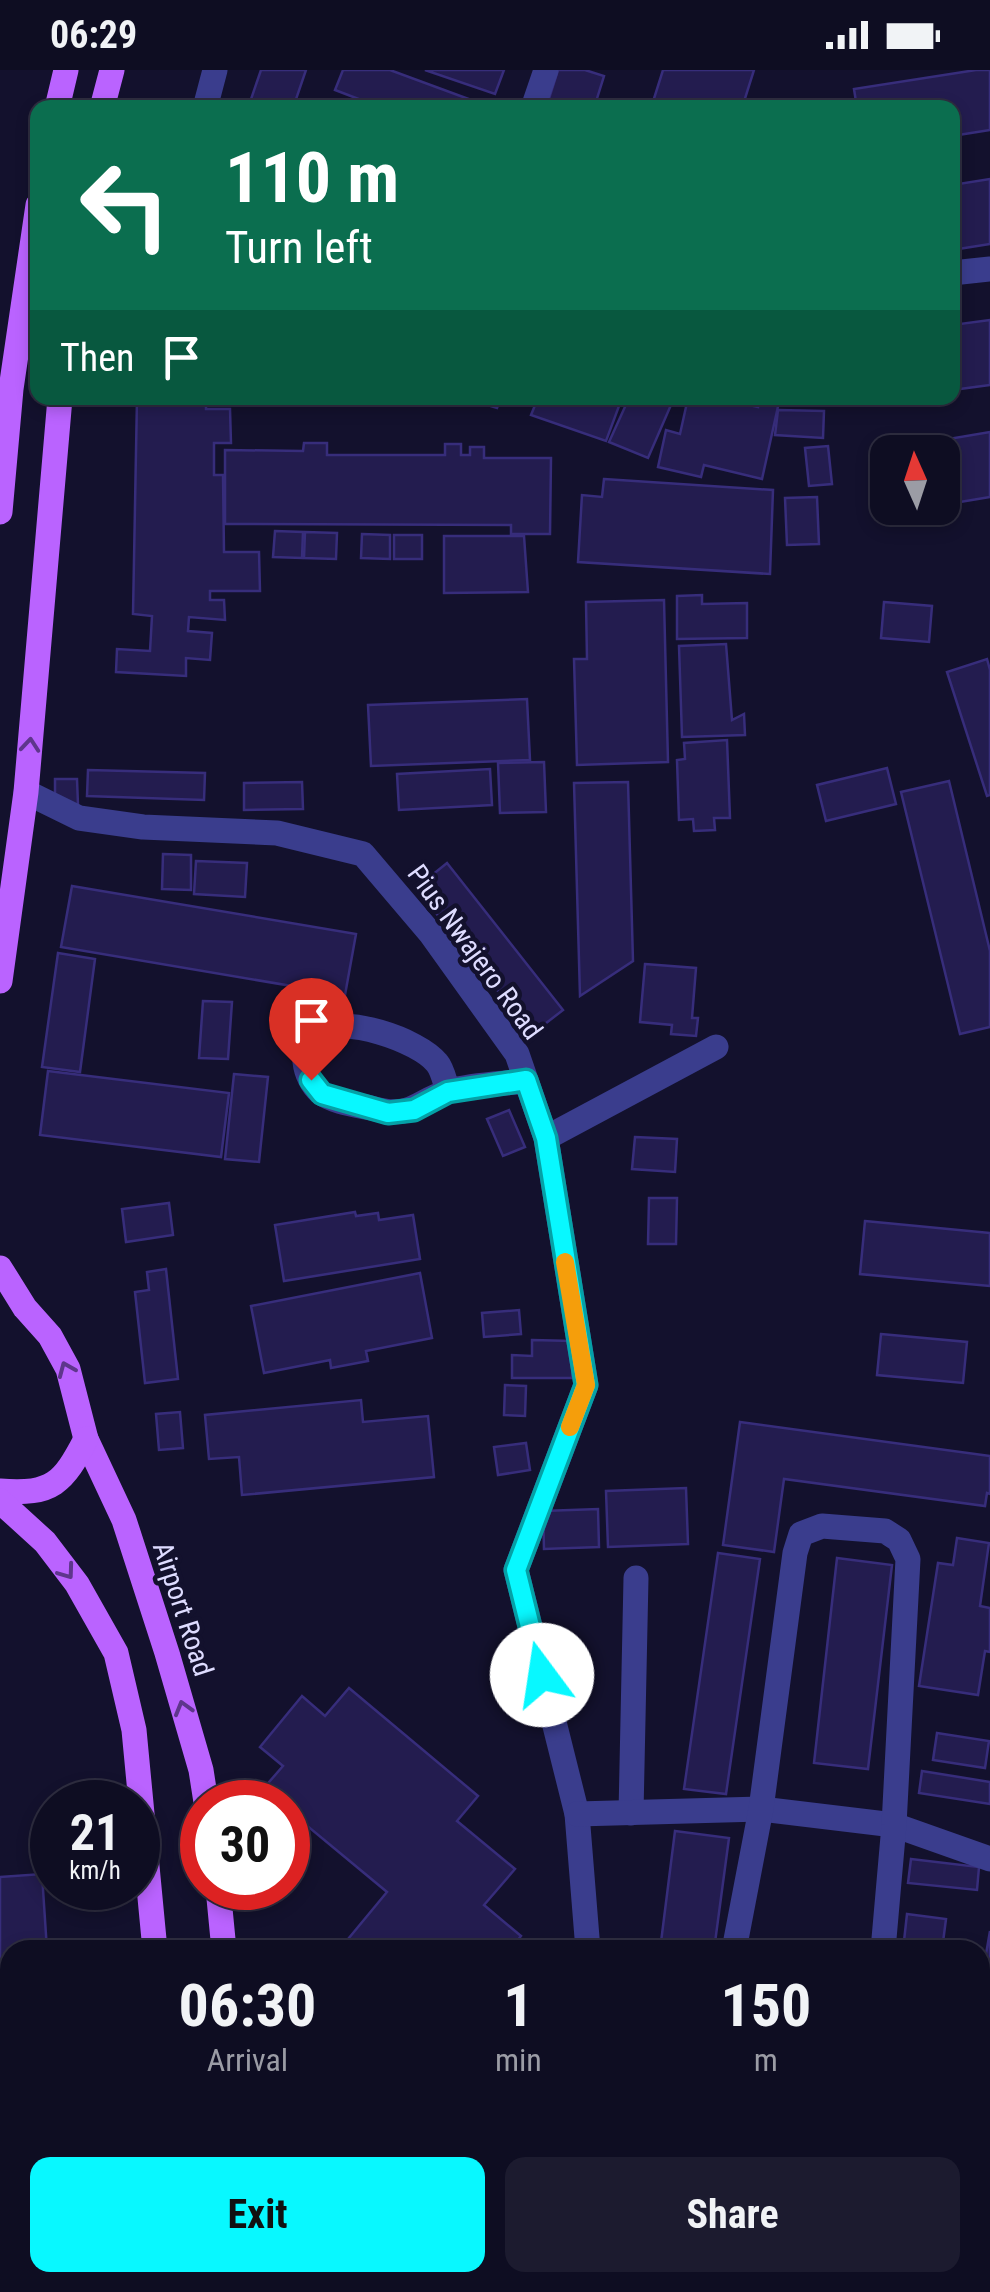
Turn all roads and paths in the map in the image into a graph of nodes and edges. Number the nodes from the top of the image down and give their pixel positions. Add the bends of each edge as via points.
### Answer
1 (66, 70) edge
2 (112, 70) edge
3 (216, 70) edge
4 (546, 70) edge
5 (59, 100) edge
6 (104, 100) edge
7 (207, 100) edge
8 (536, 100) edge
9 (30, 260) edge
10 (990, 269) edge
11 (960, 272) edge
12 (59, 405) edge
13 (0, 512) edge
14 (26, 792) junction
15 (0, 981) edge
16 (716, 1047) dead end
17 (526, 1080) junction
18 (448, 1092) junction
19 (546, 1138) junction
20 (0, 1268) edge
21 (13, 1305) edge
22 (86, 1440) junction
23 (0, 1490) edge
24 (0, 1502) edge
25 (636, 1578) dead end
26 (203, 1780) edge
27 (760, 1809) junction
28 (631, 1813) junction
29 (577, 1814) junction
30 (894, 1825) junction
31 (990, 1860) edge
32 (220, 1910) edge
33 (153, 1940) edge
34 (223, 1940) edge
35 (587, 1940) edge
36 (736, 1940) edge
37 (884, 1940) edge

1 - 5 main road
2 - 6 main road
3 - 7 street
4 - 8 street
9 - 13 main road
10 - 11 street
14 -> 12 main road
14 - 15 main road
14 - 17 street, Pius Nwajero Road via 79,818 277,833 363,854 432,934 517,1054
16 - 19 street
17 - 18 street
17 - 19 street, Pius Nwajero Road
18 - 18 street via 414,1110 388,1113 322,1094 304,1061 306,1044 318,1030 380,1032 438,1063
19 - 29 street, Pius Nwajero Road via 586,1385 516,1570
20 - 21 main road
22 -> 21 main road, Airport Road via 68,1370 50,1336
22 - 23 main road via 66,1476 43,1490
26 -> 22 main road, Airport Road via 124,1520
24 -> 33 main road via 45,1542 116,1652 134,1730
25 - 28 street
27 - 28 street
27 - 30 street
27 - 30 street via 801,1534 822,1526 885,1531 899,1540 908,1559
27 - 36 street
28 - 29 street
29 - 35 street, Pius Nwajero Road
30 - 31 street
30 - 37 street
32 - 34 main road

